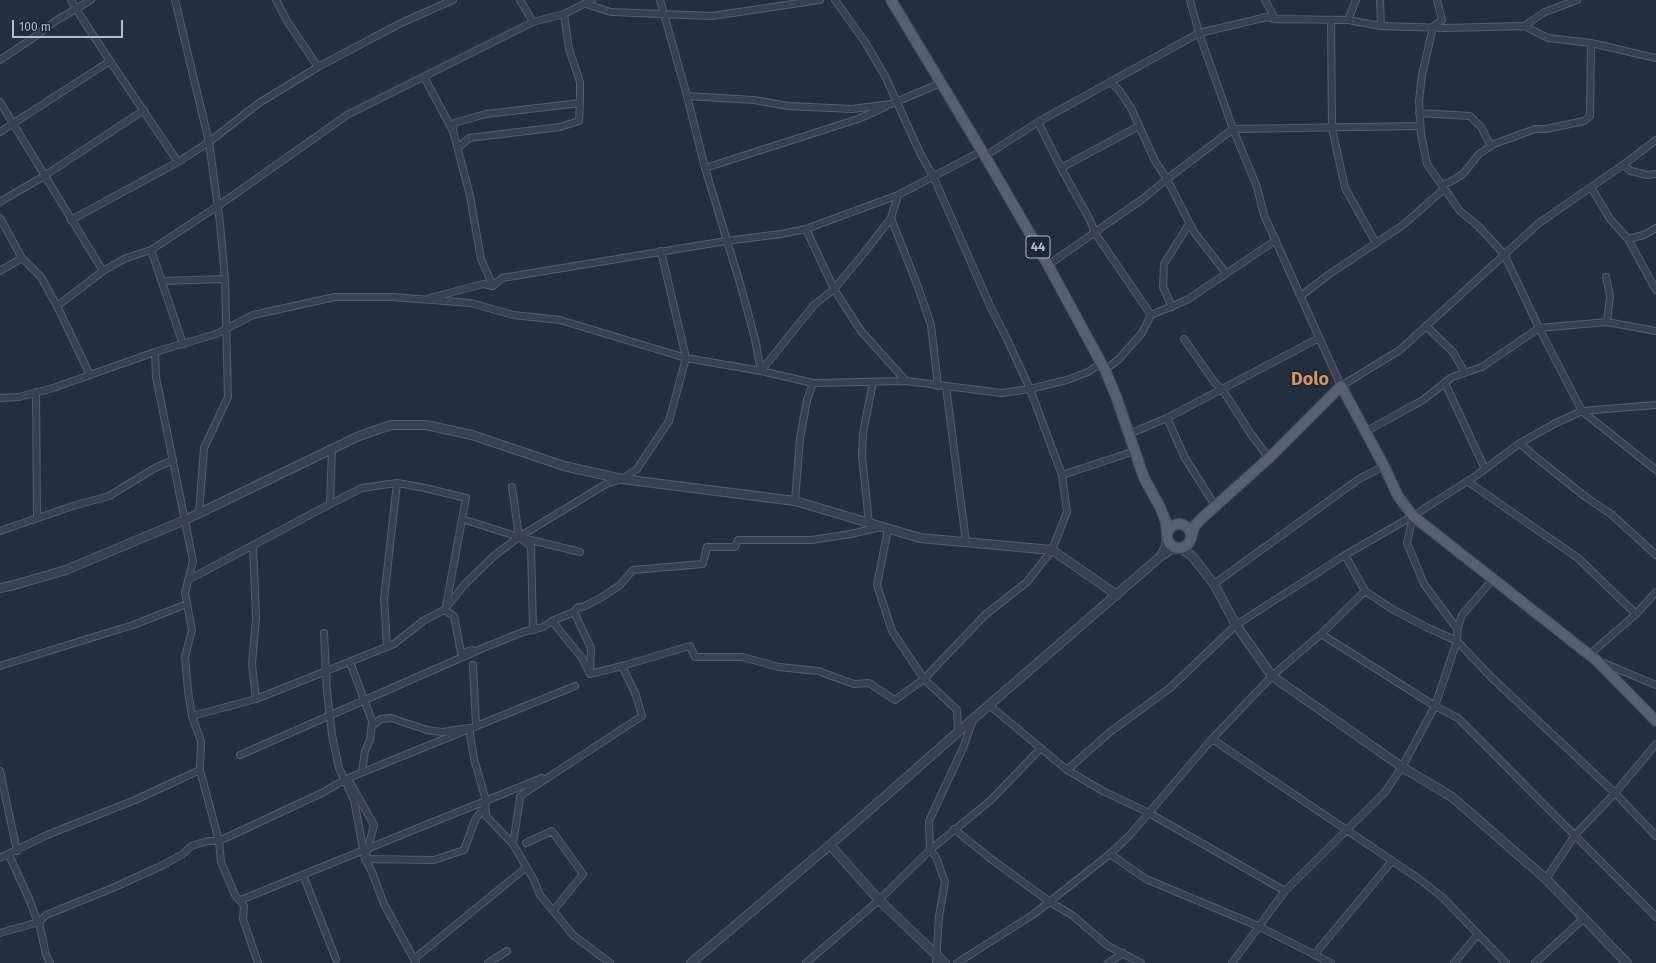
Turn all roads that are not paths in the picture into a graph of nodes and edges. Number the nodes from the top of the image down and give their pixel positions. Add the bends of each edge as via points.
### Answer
1 (71, 0) edge
2 (91, 0) edge
3 (175, 0) edge
4 (276, 0) edge
5 (453, 0) edge
6 (520, 0) edge
7 (660, 0) edge
8 (820, 0) edge
9 (835, 0) edge
10 (891, 0) edge
11 (1190, 0) edge
12 (1265, 0) edge
13 (1356, 0) edge
14 (1380, 0) edge
15 (1437, 0) edge
16 (1577, 0) edge
17 (589, 2) edge
18 (76, 9) junction
19 (564, 14) junction
20 (664, 16) junction
21 (1275, 18) junction
22 (1331, 20) junction
23 (1348, 20) junction
24 (533, 22) junction
25 (1381, 26) junction
26 (1524, 26) junction
27 (1433, 27) junction
28 (1199, 33) junction
29 (1591, 43) junction
30 (1656, 58) edge
31 (0, 60) edge
32 (110, 62) junction
33 (318, 67) junction
34 (424, 77) junction
35 (1110, 82) junction
36 (940, 83) junction
37 (687, 96) junction
38 (0, 102) edge
39 (580, 103) junction
40 (894, 103) junction
41 (144, 110) junction
42 (1419, 113) junction
43 (1038, 122) junction
44 (13, 124) junction
45 (1139, 126) junction
46 (1420, 126) junction
47 (1332, 128) junction
48 (1233, 129) junction
49 (453, 131) junction
50 (0, 132) edge
51 (1656, 140) edge
52 (209, 142) junction
53 (1490, 146) junction
54 (458, 148) junction
55 (983, 153) junction
56 (178, 162) junction
57 (1623, 165) junction
58 (705, 168) junction
59 (1061, 168) junction
60 (1656, 174) edge
61 (44, 176) junction
62 (933, 176) junction
63 (1167, 179) junction
64 (1443, 187) junction
65 (1592, 187) junction
66 (898, 195) junction
67 (0, 202) edge
68 (218, 206) junction
69 (0, 218) edge
70 (891, 218) junction
71 (71, 220) junction
72 (1189, 224) junction
73 (806, 228) junction
74 (1656, 228) edge
75 (1095, 233) junction
76 (1628, 239) junction
77 (1276, 240) junction
78 (726, 241) junction
79 (1376, 243) junction
80 (151, 250) junction
81 (661, 251) junction
82 (1504, 254) junction
83 (22, 258) junction
84 (1048, 265) junction
85 (0, 271) edge
86 (103, 271) junction
87 (1226, 273) junction
88 (1606, 278) dead end
89 (225, 279) junction
90 (162, 281) junction
91 (492, 286) junction
92 (834, 289) junction
93 (1656, 290) edge
94 (1300, 296) junction
95 (425, 300) junction
96 (58, 306) junction
97 (1172, 306) junction
98 (1151, 315) junction
99 (1607, 322) junction
100 (1426, 326) junction
101 (227, 328) junction
102 (1539, 328) junction
103 (1656, 331) edge
104 (1319, 338) junction
105 (1184, 339) dead end
106 (183, 344) junction
107 (154, 352) junction
108 (686, 358) junction
109 (1103, 367) junction
110 (761, 371) junction
111 (1465, 372) junction
112 (90, 375) junction
113 (906, 381) junction
114 (873, 382) junction
115 (813, 383) junction
116 (1445, 383) junction
117 (938, 386) junction
118 (1341, 386) junction
119 (946, 387) junction
120 (1030, 389) junction
121 (1222, 389) junction
122 (36, 392) junction
123 (0, 398) edge
124 (1656, 404) edge
125 (1582, 411) junction
126 (1167, 418) junction
127 (1365, 432) junction
128 (1130, 434) junction
129 (1520, 443) junction
130 (332, 449) junction
131 (1135, 451) junction
132 (1270, 458) junction
133 (173, 460) junction
134 (1384, 466) junction
135 (1485, 469) junction
136 (1656, 470) edge
137 (1062, 475) junction
138 (622, 479) junction
139 (1467, 481) junction
140 (397, 483) junction
141 (512, 487) dead end
142 (795, 501) junction
143 (330, 504) junction
144 (1160, 507) junction
145 (1216, 507) junction
146 (199, 514) junction
147 (1413, 516) junction
148 (37, 518) junction
149 (462, 519) junction
150 (185, 520) junction
151 (1200, 520) junction
152 (869, 523) junction
153 (1182, 524) junction
154 (885, 528) junction
155 (0, 531) edge
156 (1167, 535) junction
157 (518, 537) junction
158 (1191, 539) junction
159 (966, 542) junction
160 (253, 545) junction
161 (1178, 548) junction
162 (1052, 550) junction
163 (580, 552) dead end
164 (1345, 555) junction
165 (1656, 555) edge
166 (1161, 556) junction
167 (1192, 556) junction
168 (1493, 579) junction
169 (188, 580) junction
170 (1214, 584) junction
171 (0, 588) edge
172 (1365, 591) junction
173 (1656, 592) edge
174 (1117, 595) junction
175 (187, 604) junction
176 (445, 609) junction
177 (574, 612) junction
178 (1636, 614) junction
179 (552, 621) junction
180 (1236, 625) junction
181 (1458, 627) junction
182 (533, 630) junction
183 (324, 633) dead end
184 (1321, 634) junction
185 (1457, 640) junction
186 (490, 645) junction
187 (387, 647) junction
188 (1592, 658) junction
189 (350, 662) junction
190 (473, 665) dead end
191 (0, 666) edge
192 (622, 666) junction
193 (590, 674) junction
194 (1272, 676) junction
195 (924, 679) junction
196 (575, 686) dead end
197 (1656, 686) edge
198 (256, 699) junction
199 (989, 705) junction
200 (1435, 706) junction
201 (192, 716) junction
202 (973, 719) junction
203 (372, 721) junction
204 (1656, 721) edge
205 (476, 726) junction
206 (958, 732) junction
207 (1212, 739) junction
208 (1656, 744) edge
209 (1041, 748) junction
210 (240, 755) dead end
211 (1402, 767) junction
212 (200, 770) junction
213 (1067, 770) junction
214 (0, 771) edge
215 (556, 772) junction
216 (348, 778) junction
217 (1615, 794) junction
218 (485, 806) junction
219 (1148, 813) junction
220 (954, 829) junction
221 (1348, 830) junction
222 (1575, 835) junction
223 (1656, 836) edge
224 (219, 841) junction
225 (526, 843) dead end
226 (513, 844) junction
227 (830, 846) junction
228 (930, 850) junction
229 (17, 851) junction
230 (1110, 854) junction
231 (9, 855) junction
232 (0, 858) edge
233 (365, 859) junction
234 (1392, 861) junction
235 (523, 870) dead end
236 (302, 875) junction
237 (1546, 879) junction
238 (1285, 891) junction
239 (243, 899) dead end
240 (879, 900) junction
241 (1050, 902) junction
242 (554, 910) junction
243 (1656, 917) edge
244 (1584, 918) junction
245 (39, 922) junction
246 (1258, 926) junction
247 (0, 933) edge
248 (1478, 934) junction
249 (507, 951) dead end
250 (1123, 953) junction
251 (1314, 954) junction
252 (336, 959) dead end
253 (936, 959) edge
254 (415, 961) edge
255 (50, 963) edge
256 (258, 963) edge
257 (488, 963) edge
258 (610, 963) edge
259 (691, 963) edge
260 (806, 963) edge
261 (945, 963) edge
262 (957, 963) edge
263 (1108, 963) edge
264 (1141, 963) edge
265 (1232, 963) edge
266 (1331, 963) edge
267 (1454, 963) edge
268 (1506, 963) edge
269 (1534, 963) edge
270 (1627, 963) edge

1 - 18 street
2 - 18 street
3 - 52 street
4 - 33 street
5 - 33 street via 401,23
6 - 24 street
7 - 20 street
8 - 20 street via 719,16
9 - 40 street via 865,42 884,76
10 - 36 main road, 44
11 - 28 street
12 - 21 street
13 - 23 street
14 - 25 street
15 - 27 street via 1442,20
16 - 26 street via 1545,12
17 - 19 street
17 - 20 street via 611,12
18 - 31 street
18 - 32 street
19 - 24 street
19 - 39 street via 569,49 580,82
20 - 37 street
21 - 22 street
21 - 28 street via 1267,17
22 - 23 street
22 - 47 street
23 - 25 street
24 - 34 street
25 - 27 street
26 - 27 street
26 - 29 street via 1548,38
27 - 42 street via 1422,75
28 - 35 street
28 - 48 street
29 - 30 street
29 - 53 street via 1590,116 1584,121 1535,129
32 - 41 street
32 - 44 street
33 - 52 street via 259,103
34 - 49 street
34 - 68 street via 347,115
35 - 43 street
35 - 45 street via 1131,108
36 - 40 street
36 - 55 main road, 44
37 - 40 street via 754,100 788,106 852,109
37 - 58 street
38 - 44 street
39 - 49 street via 486,114 454,123
39 - 54 street via 579,121 560,127 468,138
40 - 58 street via 858,119
40 - 62 street
41 - 56 street
41 - 61 street
42 - 46 street
42 - 53 street via 1470,116 1481,128
43 - 55 street
43 - 59 street
44 - 50 street
44 - 61 street
45 - 59 street
45 - 63 street via 1155,161
46 - 47 street
46 - 64 street via 1427,164
47 - 48 street
47 - 79 street via 1345,188
48 - 63 street
48 - 77 street
49 - 54 street
51 - 57 street
52 - 56 street
52 - 68 street
53 - 64 street via 1479,154 1463,174
54 - 91 street via 470,196 481,259
55 - 62 street
55 - 84 main road, 44
56 - 71 street
57 - 60 street via 1631,172
57 - 65 street
58 - 78 street
59 - 75 street
61 - 67 street
61 - 71 street
62 - 66 street
62 - 120 street
63 - 72 street
63 - 75 street
64 - 79 street via 1403,225
64 - 82 street via 1460,211
65 - 76 street via 1610,219
65 - 82 street via 1539,223
66 - 70 street
66 - 73 street
68 - 80 street
68 - 89 street
69 - 83 street
70 - 92 street
70 - 117 street via 931,325
71 - 86 street
72 - 87 street
72 - 97 street via 1164,264 1163,287
73 - 78 street
73 - 92 street
74 - 76 street via 1644,235
75 - 84 street
75 - 98 street
76 - 93 street
77 - 87 street
77 - 94 street
78 - 81 street
78 - 110 street via 742,290
79 - 94 street
80 - 86 street via 126,258
80 - 90 street
81 - 91 street via 502,278
81 - 108 street
82 - 100 street
82 - 102 street
83 - 85 street
83 - 96 street via 41,277
84 - 109 main road, 44
86 - 96 street
87 - 97 street via 1187,300
88 - 99 street via 1610,296
89 - 90 street
89 - 101 street
90 - 106 street
91 - 95 street via 483,284
92 - 110 street via 814,305
92 - 113 street via 861,331
94 - 104 street
95 - 101 street via 392,297 335,298 253,314
95 - 108 street via 471,303 513,315 560,320
96 - 112 street
97 - 98 street
98 - 109 street via 1142,333 1119,359
99 - 102 street
99 - 103 street
100 - 111 street via 1453,352
100 - 118 street via 1400,350
101 - 106 street
101 - 146 street via 228,397 204,448
102 - 111 street via 1482,368
102 - 125 street
104 - 118 street
104 - 121 street
105 - 121 street
106 - 107 street
107 - 112 street
107 - 133 street via 156,377
108 - 110 street
108 - 138 street via 669,421 637,469
109 - 120 street
109 - 128 main road, 44
110 - 115 street
111 - 116 street
112 - 122 street
113 - 114 street
113 - 117 street
114 - 115 street
114 - 152 street via 863,433 862,456
115 - 142 street via 800,438
116 - 127 street via 1423,400
116 - 135 street
117 - 119 street
118 - 127 main road
118 - 132 main road
119 - 120 street via 1002,393
119 - 159 street
120 - 137 street
121 - 126 street
121 - 132 street
122 - 123 street via 19,397
122 - 148 street
124 - 125 street
125 - 129 street
125 - 136 street
126 - 128 street
126 - 145 street via 1185,458
127 - 134 main road
128 - 131 main road, 44
129 - 135 street
129 - 165 street via 1587,498 1611,514
130 - 138 street via 391,425 426,425 472,435 564,466
130 - 143 street
130 - 146 street
131 - 137 street
131 - 144 main road, 44 via 1144,478
132 - 145 main road
133 - 148 street via 109,496
133 - 150 street
134 - 147 main road via 1398,496
134 - 170 street via 1360,480
135 - 139 street
137 - 162 street via 1066,512
138 - 142 street
138 - 157 street via 606,484
139 - 147 street
139 - 178 street via 1578,558
140 - 143 street via 362,488
140 - 149 street via 466,498
140 - 187 street via 384,599
141 - 157 street
142 - 152 street
143 - 160 street
144 - 153 main road via 1169,517
144 - 156 main road via 1166,522
145 - 151 main road
146 - 150 street
147 - 164 street
147 - 168 main road
147 - 181 street via 1407,543 1424,584
148 - 155 street
149 - 157 street
149 - 176 street
150 - 169 street via 193,561
150 - 171 street via 66,570
151 - 153 main road
151 - 158 main road via 1194,527
152 - 154 street
153 - 156 main road via 1170,527
153 - 158 main road via 1191,531
154 - 159 street via 920,538
154 - 177 street via 810,540 738,540 735,547 707,547 703,564 633,570 620,585
154 - 195 street via 877,585 892,631
156 - 161 main road via 1168,542
156 - 166 street via 1166,546
157 - 163 street
157 - 176 street via 465,584
157 - 182 street via 531,546
158 - 161 main road via 1185,547
158 - 167 street via 1189,549
159 - 162 street
160 - 169 street
160 - 198 street via 256,618 252,664
161 - 166 street
161 - 167 street
162 - 174 street
162 - 195 street via 1027,582 984,615
164 - 172 street
164 - 180 street
166 - 174 street
167 - 170 street
168 - 181 street via 1462,615
168 - 188 main road
169 - 175 street via 185,593
170 - 180 street
172 - 184 street
172 - 185 street via 1392,609
173 - 178 street
174 - 199 street
175 - 191 street via 133,625
175 - 201 street via 192,630 185,657
176 - 186 street via 454,616 461,653
176 - 187 street
177 - 179 street
177 - 193 street via 591,648
178 - 188 street
179 - 182 street
179 - 193 street via 582,658
180 - 194 street
180 - 213 street via 1170,688 1110,732
181 - 185 street
182 - 186 street
183 - 233 street via 326,691 332,735 339,768 354,800
184 - 194 street
184 - 200 street
185 - 200 street
185 - 217 street via 1491,677
186 - 210 street
187 - 189 street
188 - 197 street
188 - 204 main road
189 - 198 street
189 - 203 street
190 - 205 street
192 - 193 street
192 - 195 street via 690,646 695,657 742,657 779,667 818,671 854,684 869,683 895,700
192 - 215 street via 642,716
194 - 207 street
194 - 211 street
195 - 206 street via 957,710
196 - 205 street
198 - 201 street
199 - 202 street
199 - 209 street
200 - 211 street
200 - 222 street via 1458,718
201 - 212 street via 201,741
202 - 206 street
202 - 228 street via 963,748 929,821
203 - 216 street via 362,772
203 - 218 street via 372,726 381,719 391,718 427,730 442,732 469,728 474,759 485,796
205 - 216 street
206 - 227 street
207 - 219 street
207 - 221 street
208 - 217 street
209 - 213 street
209 - 220 street via 991,800
211 - 221 street via 1385,792
211 - 237 street via 1452,797
212 - 224 street
212 - 229 street via 135,800 47,835
213 - 219 street
214 - 229 street
215 - 226 street via 520,797
215 - 236 street
216 - 224 street via 322,793
216 - 233 street via 374,825
217 - 222 street
217 - 223 street
218 - 226 street via 486,816
218 - 233 street via 475,820 464,850 434,860
219 - 230 street
219 - 238 street
220 - 228 street
220 - 241 street via 990,859
221 - 234 street
221 - 238 street
222 - 237 street
222 - 243 street
224 - 245 street via 191,846 183,854 163,865 46,915
224 - 256 street via 221,862 234,895 244,906 243,919
225 - 242 street via 552,831 583,874
226 - 242 street via 540,895
227 - 240 street
227 - 259 street
228 - 240 street
228 - 253 street via 936,857 945,882 939,916
229 - 231 street
230 - 241 street
230 - 246 street via 1146,879
231 - 232 street
231 - 245 street
233 - 254 street via 384,904
234 - 248 street via 1443,898
234 - 251 street
235 - 254 street
236 - 239 street
236 - 252 street
237 - 244 street
238 - 246 street
240 - 253 street
240 - 260 street
241 - 250 street via 1072,915 1108,946
241 - 262 street
242 - 258 street via 574,936
244 - 269 street
244 - 270 street
245 - 247 street
245 - 255 street
246 - 251 street
246 - 265 street
248 - 267 street
248 - 268 street
249 - 257 street
250 - 263 street
250 - 264 street
251 - 266 street
253 - 261 street

